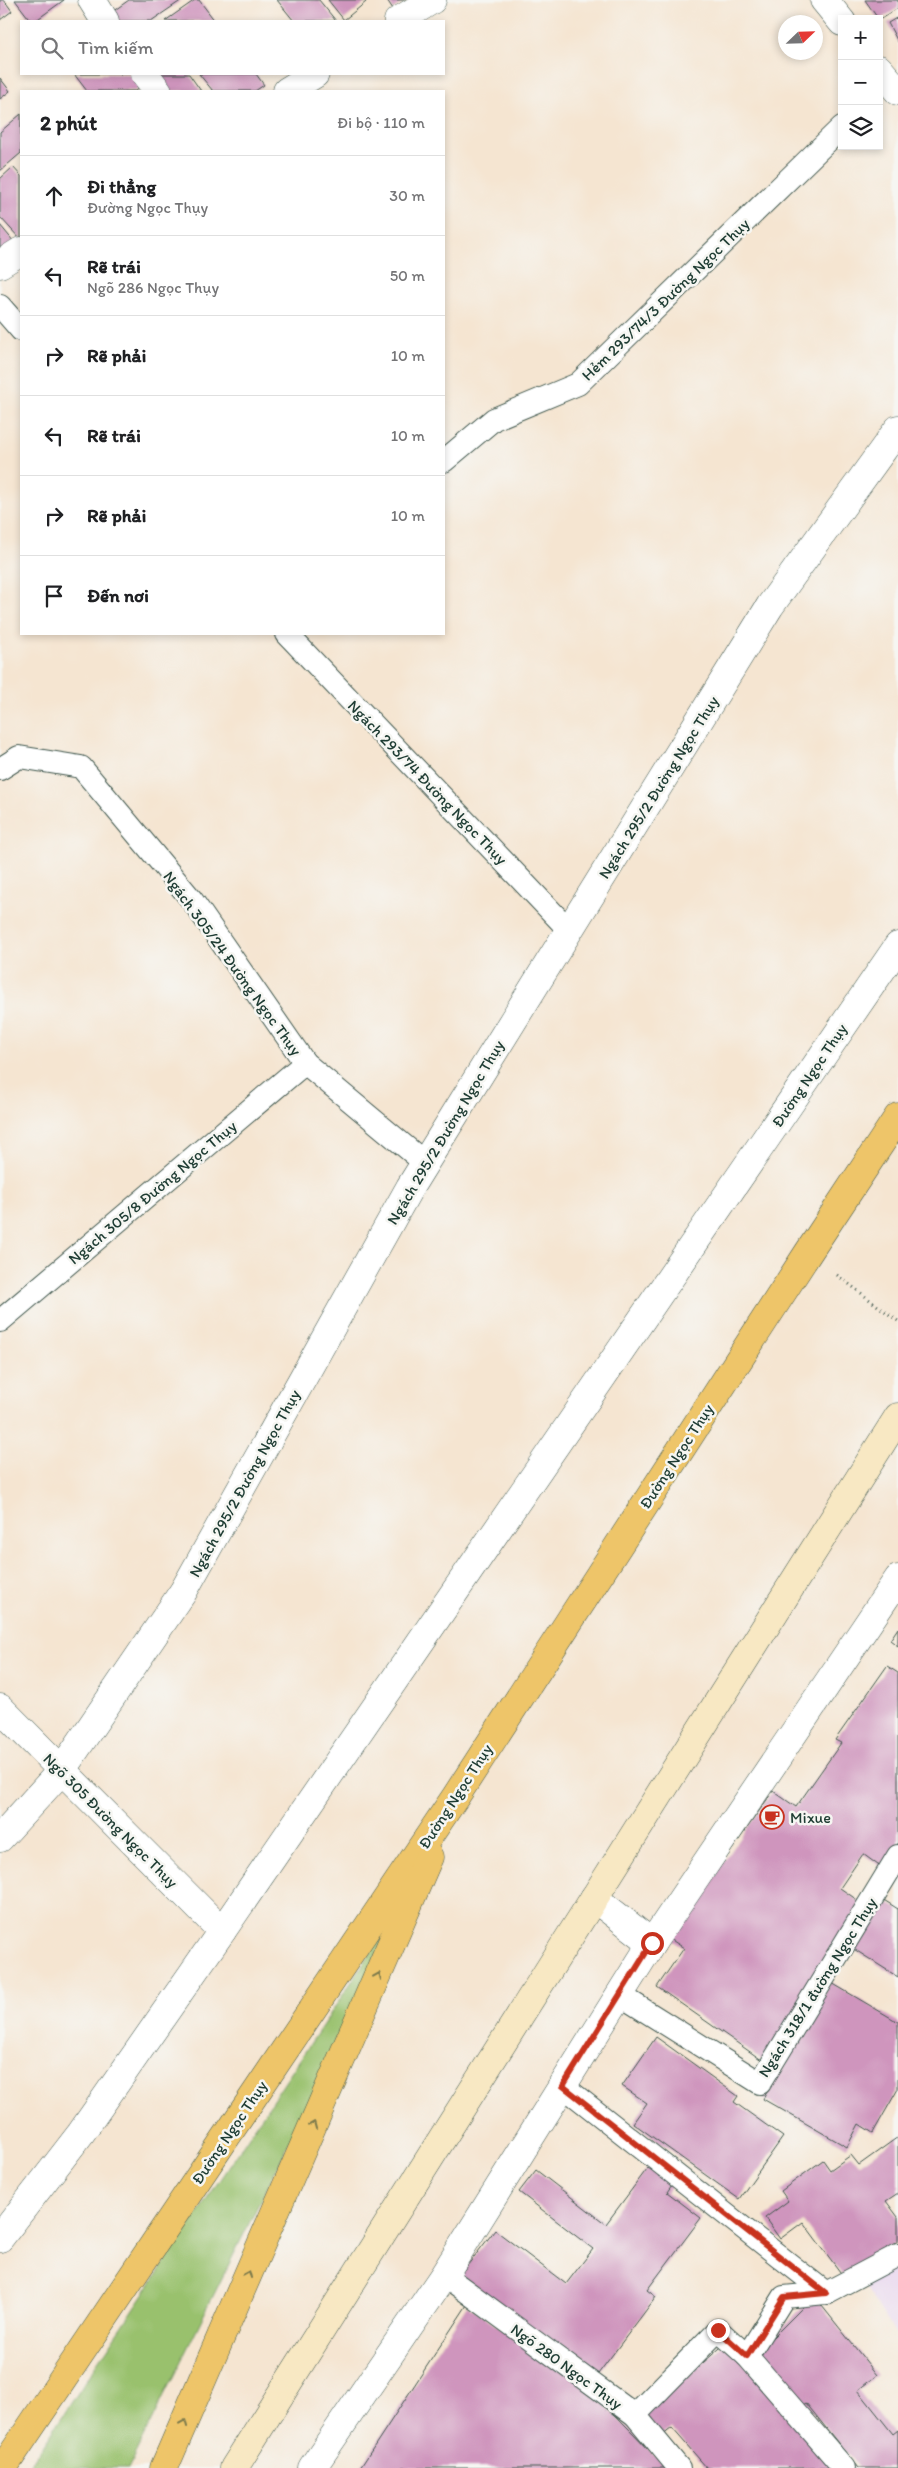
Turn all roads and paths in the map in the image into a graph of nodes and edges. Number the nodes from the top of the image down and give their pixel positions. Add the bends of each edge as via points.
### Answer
1 (92, 0) edge
2 (432, 0) edge
3 (824, 0) edge
4 (838, 17) edge
5 (105, 20) edge
6 (400, 20) edge
7 (146, 75) edge
8 (313, 75) edge
9 (157, 90) edge
10 (289, 90) edge
11 (838, 131) edge
12 (20, 252) edge
13 (0, 264) edge
14 (0, 306) edge
15 (20, 329) edge
16 (898, 429) edge
17 (445, 460) edge
18 (288, 635) edge
19 (0, 769) edge
20 (569, 930) junction
21 (898, 946) edge
22 (305, 1063) junction
23 (898, 1118) edge
24 (425, 1164) junction
25 (808, 1253) junction
26 (0, 1321) edge
27 (898, 1321) edge
28 (898, 1418) edge
29 (898, 1580) edge
30 (0, 1708) edge
31 (62, 1771) junction
32 (456, 1796) junction
33 (0, 1838) edge
34 (898, 1856) edge
35 (594, 1898) junction
36 (222, 1931) junction
37 (652, 1943) junction
38 (620, 1995) junction
39 (563, 2086) junction
40 (0, 2238) edge
41 (898, 2255) edge
42 (444, 2275) junction
43 (826, 2293) junction
44 (747, 2356) junction
45 (635, 2415) junction
46 (2, 2468) edge
47 (164, 2468) edge
48 (234, 2468) edge
49 (312, 2468) edge
50 (679, 2468) edge
51 (844, 2468) edge

1 - 5 street
2 - 6 street
3 - 4 street
7 - 9 street
8 - 10 street
11 - 17 lane, Hẻm 293/74/3 Đường Ngọc Thụy via 578,384 494,419
12 - 13 street
14 - 15 lane
16 - 20 street, Ngách 295/2 Đường Ngọc Thụy via 770,606
18 - 20 lane, Ngách 293/74 Đường Ngọc Thụy
19 - 22 lane, Ngách 305/24 Đường Ngọc Thụy via 19,757 81,767 192,900
20 - 24 street, Ngách 295/2 Đường Ngọc Thụy
21 - 36 street, Đường Ngọc Thụy
22 - 24 lane, Ngách 305/24 Đường Ngọc Thụy
22 - 26 lane, Ngách 305/8 Đường Ngọc Thụy
23 - 25 main road, Đường Ngọc Thụy
24 - 31 street, Ngách 295/2 Đường Ngọc Thụy via 183,1592
25 - 27 path
25 - 32 main road, Đường Ngọc Thụy
28 - 35 street
29 - 37 street
30 - 31 street, Ngõ 305 Đường Ngọc Thụy
31 - 33 street, Ngách 295/2 Đường Ngọc Thụy
31 - 36 street, Ngõ 305 Đường Ngọc Thụy
32 - 46 main road, Đường Ngọc Thụy
47 -> 32 main road
34 - 38 lane, Ngách 318/1 đường Ngọc Thụy via 760,2083
35 - 37 street
35 - 48 street
36 - 40 street, Đường Ngọc Thụy via 81,2133
37 - 38 street
38 - 39 street
39 - 42 street
39 - 43 lane
41 - 43 lane
42 - 45 lane, Ngõ 280 Ngọc Thụy
42 - 49 street
43 - 44 lane via 784,2297
44 - 45 lane via 718,2330
44 - 51 lane
45 - 50 lane, Ngõ 280 Ngọc Thụy

